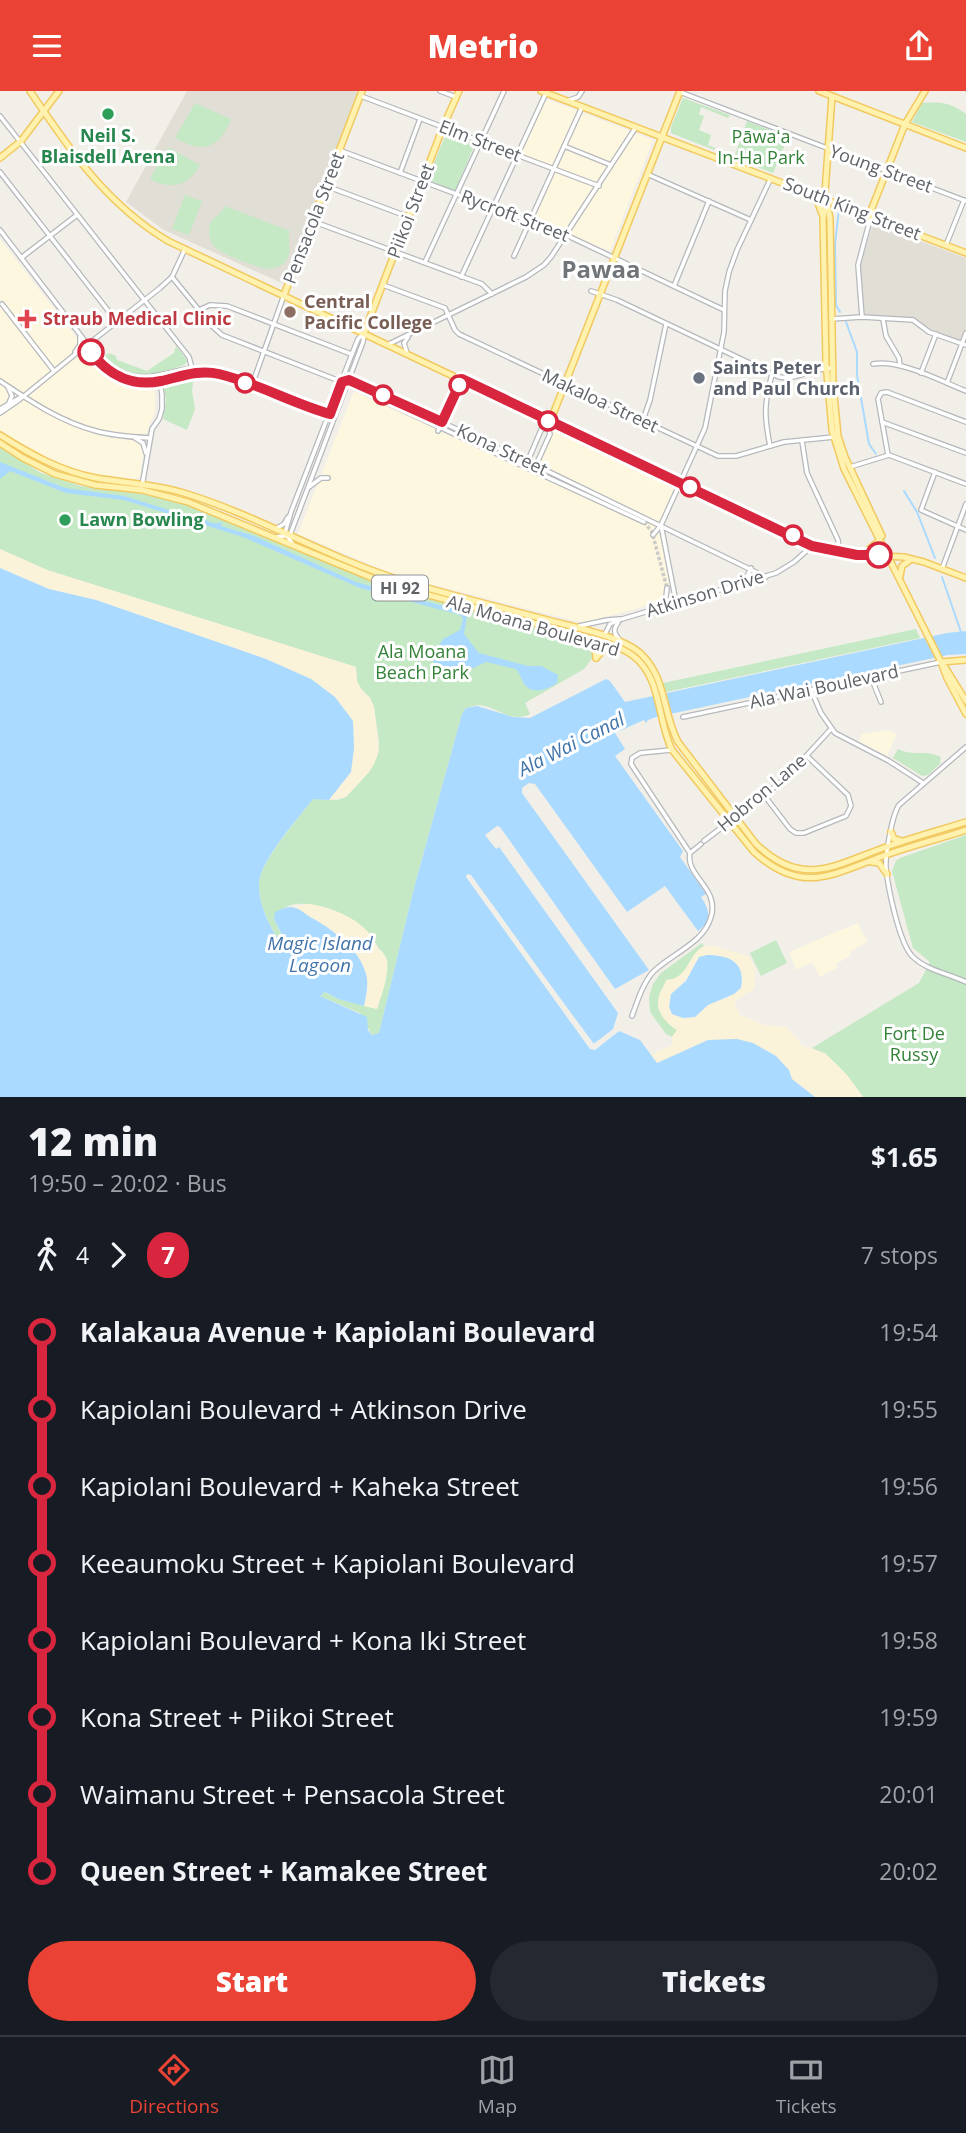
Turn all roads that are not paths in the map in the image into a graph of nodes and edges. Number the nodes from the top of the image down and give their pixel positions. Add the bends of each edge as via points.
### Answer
1 (30, 91) edge
2 (440, 91) edge
3 (504, 91) edge
4 (582, 91) edge
5 (679, 91) edge
6 (819, 91) edge
7 (925, 91) edge
8 (548, 92) edge
9 (58, 93) edge
10 (361, 93) edge
11 (458, 94) edge
12 (832, 96) junction
13 (35, 99) junction
14 (567, 101) junction
15 (582, 107) junction
16 (44, 112) junction
17 (0, 116) edge
18 (420, 119) junction
19 (905, 124) junction
20 (443, 127) junction
21 (636, 127) junction
22 (662, 137) junction
23 (21, 141) junction
24 (481, 141) junction
25 (564, 146) junction
26 (966, 148) edge
27 (828, 149) junction
28 (340, 150) junction
29 (517, 155) junction
30 (0, 158) edge
31 (612, 165) junction
32 (554, 169) junction
33 (886, 170) junction
34 (0, 172) edge
35 (400, 173) junction
36 (647, 174) junction
37 (771, 179) junction
38 (422, 181) junction
39 (326, 186) junction
40 (598, 186) junction
41 (808, 193) junction
42 (457, 194) junction
43 (826, 199) junction
44 (965, 200) edge
45 (709, 201) junction
46 (844, 206) junction
47 (492, 208) junction
48 (77, 215) junction
49 (409, 216) junction
50 (871, 216) junction
51 (827, 219) junction
52 (751, 220) junction
53 (312, 221) junction
54 (530, 222) junction
55 (0, 230) edge
56 (49, 235) junction
57 (566, 235) junction
58 (946, 245) junction
59 (186, 249) junction
60 (395, 252) junction
61 (966, 253) edge
62 (514, 256) dead end
63 (21, 258) junction
64 (615, 258) junction
65 (425, 262) junction
66 (172, 277) junction
67 (461, 277) junction
68 (383, 285) junction
69 (674, 286) junction
70 (591, 291) dead end
71 (492, 294) junction
72 (600, 294) junction
73 (284, 295) junction
74 (145, 300) junction
75 (2, 304) edge
76 (199, 310) junction
77 (724, 310) junction
78 (450, 316) junction
79 (862, 317) junction
80 (828, 319) junction
81 (883, 319) junction
82 (117, 322) junction
83 (666, 324) junction
84 (274, 325) junction
85 (364, 333) junction
86 (966, 333) edge
87 (936, 334) junction
88 (80, 335) junction
89 (410, 335) junction
90 (389, 344) junction
91 (964, 344) edge
92 (88, 345) junction
93 (721, 350) junction
94 (264, 351) junction
95 (407, 353) junction
96 (352, 354) junction
97 (73, 356) junction
98 (873, 364) dead end
99 (900, 365) junction
100 (829, 368) junction
101 (193, 370) junction
102 (54, 371) junction
103 (921, 373) junction
104 (772, 374) junction
105 (159, 379) junction
106 (462, 379) junction
107 (0, 381) edge
108 (342, 382) junction
109 (348, 383) junction
110 (566, 383) junction
111 (947, 383) junction
112 (252, 385) junction
113 (6, 386) junction
114 (966, 391) edge
115 (23, 396) junction
116 (8, 403) junction
117 (0, 411) edge
118 (331, 417) junction
119 (643, 420) junction
120 (882, 422) junction
121 (966, 422) edge
122 (549, 424) junction
123 (440, 427) junction
124 (0, 435) edge
125 (134, 437) junction
126 (836, 437) junction
127 (150, 438) junction
128 (802, 441) junction
129 (0, 443) edge
130 (770, 446) junction
131 (697, 447) junction
132 (966, 453) edge
133 (888, 455) junction
134 (146, 456) junction
135 (526, 464) junction
136 (534, 468) junction
137 (847, 468) junction
138 (936, 472) junction
139 (328, 478) dead end
140 (679, 482) junction
141 (966, 484) edge
142 (142, 487) junction
143 (308, 489) junction
144 (296, 496) junction
145 (304, 499) junction
146 (966, 504) edge
147 (291, 512) junction
148 (644, 522) tunnel mouth
149 (653, 524) dead end
150 (661, 525) junction
151 (957, 527) junction
152 (274, 529) junction
153 (966, 530) edge
154 (287, 535) junction
155 (653, 535) dead end
156 (275, 537) junction
157 (880, 540) junction
158 (812, 546) junction
159 (298, 547) junction
160 (886, 549) junction
161 (839, 552) junction
162 (862, 555) junction
163 (889, 556) junction
164 (913, 559) junction
165 (751, 568) junction
166 (942, 569) junction
167 (766, 577) junction
168 (966, 578) edge
169 (900, 579) junction
170 (744, 582) junction
171 (674, 603) junction
172 (659, 607) junction
173 (622, 619) junction
174 (573, 627) junction
175 (585, 637) junction
176 (602, 639) junction
177 (623, 643) junction
178 (614, 646) junction
179 (965, 659) edge
180 (941, 662) junction
181 (871, 677) junction
182 (659, 690) junction
183 (811, 690) junction
184 (966, 701) edge
185 (881, 702) dead end
186 (966, 714) edge
187 (664, 716) junction
188 (683, 717) dead end
189 (831, 729) junction
190 (667, 740) junction
191 (966, 747) edge
192 (672, 750) junction
193 (654, 751) junction
194 (807, 757) junction
195 (923, 783) junction
196 (764, 795) junction
197 (736, 818) junction
198 (730, 822) junction
199 (966, 822) edge
200 (966, 830) edge
201 (891, 832) junction
202 (905, 841) junction
203 (889, 846) junction
204 (690, 853) junction
205 (886, 855) junction
206 (867, 863) junction
207 (887, 874) junction
208 (966, 982) edge
209 (632, 1016) dead end

1 - 13 main road
2 - 11 street
3 - 24 street
4 - 14 street
5 - 22 main road
5 - 27 street, Young Street
6 - 12 main road
7 - 19 main road
8 - 14 main road, South King Street
8 - 29 street
9 - 13 main road via 46,101
9 - 16 main road
10 - 18 street, Elm Street
10 - 28 main road, Pensacola Street
11 - 20 main road, Piikoi Street
12 - 19 main road
12 - 27 main road
13 - 16 main road
14 - 15 main road, South King Street
15 - 21 main road, South King Street
15 - 25 street
16 - 23 main road
16 - 59 main road via 118,205
17 - 23 street
18 - 20 street, Elm Street
18 - 35 street
19 - 26 main road
19 - 33 main road
20 - 24 street, Elm Street
20 - 38 main road, Piikoi Street
21 - 22 main road, South King Street
21 - 31 street
22 - 36 main road
22 - 37 main road, South King Street
23 - 30 main road
23 - 48 street
24 - 29 street, Elm Street
24 - 42 street
25 - 31 street
25 - 32 street
27 - 33 street, Young Street
27 - 43 main road
28 - 35 street, Rycroft Street
28 - 39 main road, Pensacola Street
29 - 32 street, Elm Street
29 - 47 street
31 - 40 street
32 - 40 street, Elm Street
32 - 54 street
33 - 44 street, Young Street
33 - 50 main road
34 - 56 street
35 - 38 street, Rycroft Street
36 - 45 street
36 - 64 main road
37 - 41 main road, South King Street
37 - 52 street
38 - 42 street, Rycroft Street
38 - 49 main road, Piikoi Street
39 - 49 street
39 - 53 main road, Pensacola Street
40 - 57 street
41 - 43 main road, South King Street
41 - 51 main road
42 - 47 street, Rycroft Street
42 - 65 street
43 - 46 main road, South King Street
43 - 51 main road
44 - 58 street
45 - 52 street
45 - 69 street
46 - 50 main road, South King Street
46 - 51 main road via 833,209
47 - 54 street, Rycroft Street
47 - 67 street
48 - 56 street
48 - 74 street
49 - 60 main road, Piikoi Street
50 - 58 main road, South King Street
50 - 79 street via 858,265
51 - 80 main road
52 - 77 street via 731,265
53 - 60 street
53 - 73 main road, Pensacola Street
54 - 57 street, Rycroft Street
54 - 62 street
55 - 63 street
56 - 63 street
56 - 82 street
57 - 64 street, Rycroft Street
57 - 71 street via 537,270
58 - 61 main road, South King Street
59 - 66 street
59 - 73 main road
60 - 65 street
60 - 68 main road, Piikoi Street
63 - 88 street
64 - 69 street, Rycroft Street
64 - 72 main road
65 - 67 street
66 - 74 street
66 - 76 street
67 - 71 street via 482,284
68 - 78 street, Makaloa Street via 443,307
68 - 85 main road, Piikoi Street
69 - 77 street, Rycroft Street
70 - 72 street
71 - 78 street
72 - 83 street
72 - 110 main road
73 - 84 street, Pensacola Street
73 - 85 main road
74 - 82 street
74 - 101 street via 189,357
75 - 102 street
76 - 84 street via 227,306
76 - 94 street via 222,335
77 - 93 street
78 - 89 street
78 - 110 street, Makaloa Street via 458,334
79 - 80 street
79 - 81 street
80 - 100 main road
81 - 87 street via 915,320
81 - 99 street
82 - 92 street
83 - 93 street
83 - 119 street
84 - 94 street, Pensacola Street
84 - 96 street
85 - 90 main road
85 - 96 street, Piikoi Street
85 - 109 street, Piikoi Street
86 - 91 street
87 - 91 street
87 - 103 street
88 - 92 street
88 - 97 street
89 - 90 street
89 - 95 street via 404,343
90 - 95 main road
91 - 111 street
92 - 97 street
92 - 105 street via 102,365 121,378 138,382
93 - 104 street
93 - 131 street
94 - 108 street
94 - 112 street, Pensacola Street
95 - 106 main road
96 - 108 street, Piikoi Street
97 - 102 street
98 - 99 street
99 - 103 street
100 - 104 street via 794,378
100 - 126 main road
101 - 105 street
101 - 112 street
102 - 115 street
103 - 111 street
104 - 130 street via 764,412
105 - 127 street via 162,409
106 - 122 main road
106 - 123 street
107 - 113 street
108 - 109 street
108 - 118 street, Piikoi Street
109 - 118 street, Piikoi Street
109 - 123 street, Kona Street
110 - 119 street, Makaloa Street
110 - 122 main road
111 - 114 street
112 - 118 street
113 - 115 street
113 - 116 street via 12,396
115 - 116 street
115 - 117 street
115 - 125 street via 77,425
116 - 117 street
118 - 143 street, Piikoi Street
118 - 144 street, Piikoi Street
119 - 131 street, Makaloa Street
120 - 121 street via 878,399 887,393
120 - 132 street
120 - 133 street
122 - 135 street via 541,430
122 - 136 street via 550,434
122 - 140 main road
123 - 135 street, Kona Street
124 - 142 main road, Ala Moana Boulevard / HI 92 via 60,468
125 - 127 street
125 - 134 street via 143,443
126 - 128 street, Makaloa Street
126 - 137 main road
127 - 134 street
128 - 130 street, Makaloa Street
128 - 161 street via 807,473 838,540
129 - 142 main road, Ala Moana Boulevard / HI 92 via 39,467 76,481
130 - 131 street, Makaloa Street via 727,457
131 - 140 street
133 - 137 street
133 - 138 street
134 - 142 street
135 - 136 street, Kona Street
136 - 148 street, Kona Street
136 - 150 street, Kona Street
137 - 157 main road
137 - 160 main road
138 - 141 street
138 - 151 street via 921,510
139 - 143 street via 317,480
140 - 150 street
140 - 158 main road
142 - 152 main road, Ala Moana Boulevard / HI 92 via 185,493
142 - 156 main road, Ala Moana Boulevard / HI 92
143 - 145 street, Piikoi Street
144 - 145 street
144 - 147 street, Piikoi Street
145 - 154 street, Piikoi Street
146 - 151 street
147 - 152 street, Piikoi Street via 284,524
147 - 154 street, Piikoi Street
149 - 150 street, Kona Street
150 - 155 street
150 - 165 street, Kona Street
150 - 171 street
151 - 153 street
151 - 166 street
152 - 154 main road, Ala Moana Boulevard / HI 92
154 - 156 street
154 - 159 street
154 - 174 main road, Ala Moana Boulevard / HI 92 via 399,580
156 - 159 main road, Ala Moana Boulevard / HI 92
157 - 160 main road
157 - 162 main road
158 - 161 main road
158 - 167 street, Atkinson Drive
159 - 175 main road, Ala Moana Boulevard / HI 92 via 387,584
160 - 163 main road
161 - 162 main road
162 - 163 main road
163 - 164 main road
163 - 169 main road
164 - 166 main road
164 - 169 main road via 902,565
165 - 167 street, Kona Street
165 - 170 street
166 - 168 main road
167 - 170 street, Atkinson Drive
169 - 180 main road
170 - 171 street, Atkinson Drive
171 - 172 street, Atkinson Drive
171 - 172 street via 667,588
172 - 173 street, Atkinson Drive
173 - 174 street
173 - 176 street, Atkinson Drive via 610,624
173 - 177 street via 614,629
174 - 176 main road, Ala Moana Boulevard / HI 92
175 - 176 main road, Ala Moana Boulevard / HI 92
175 - 178 main road via 595,647 597,658
176 - 177 main road, Ala Moana Boulevard / HI 92
176 - 178 main road, Ala Moana Boulevard / HI 92
177 - 182 main road, Ala Moana Boulevard / HI 92 via 643,655
178 - 182 main road, Ala Moana Boulevard / HI 92 via 631,654
179 - 180 main road, Ala Wai Boulevard
180 - 181 street, Ala Wai Boulevard
180 - 184 main road
180 - 186 main road
181 - 183 street, Ala Wai Boulevard
181 - 185 street
182 - 187 main road, Ala Moana Boulevard / HI 92
183 - 188 street, Ala Wai Boulevard
183 - 189 street
187 - 190 main road, Ala Moana Boulevard / HI 92
187 - 197 main road, Ala Moana Boulevard / HI 92 via 678,742
189 - 194 street, Hobron Lane
189 - 195 street
190 - 192 main road, Ala Moana Boulevard / HI 92
190 - 193 street
191 - 195 street
192 - 193 street
192 - 198 main road, Ala Moana Boulevard / HI 92
193 - 204 street via 634,756 631,764
194 - 196 street, Hobron Lane
194 - 196 street via 850,798 846,816 796,833
195 - 201 street via 897,808
196 - 197 street, Hobron Lane
197 - 198 street, Hobron Lane
197 - 203 main road, Ala Moana Boulevard / HI 92 via 769,857 802,869 832,868
198 - 204 street, Hobron Lane
198 - 206 main road, Ala Moana Boulevard / HI 92 via 764,862 794,876 834,876
199 - 202 main road, Ala Moana Boulevard / HI 92
200 - 205 main road, Ala Moana Boulevard / HI 92
201 - 202 main road via 894,839
201 - 203 street
202 - 203 main road, Ala Moana Boulevard / HI 92
203 - 205 street
204 - 209 street via 690,866 712,899 711,917 698,937 652,974
205 - 206 main road, Ala Moana Boulevard / HI 92
205 - 207 street
206 - 207 main road via 879,863
207 - 208 street via 908,951 923,965

